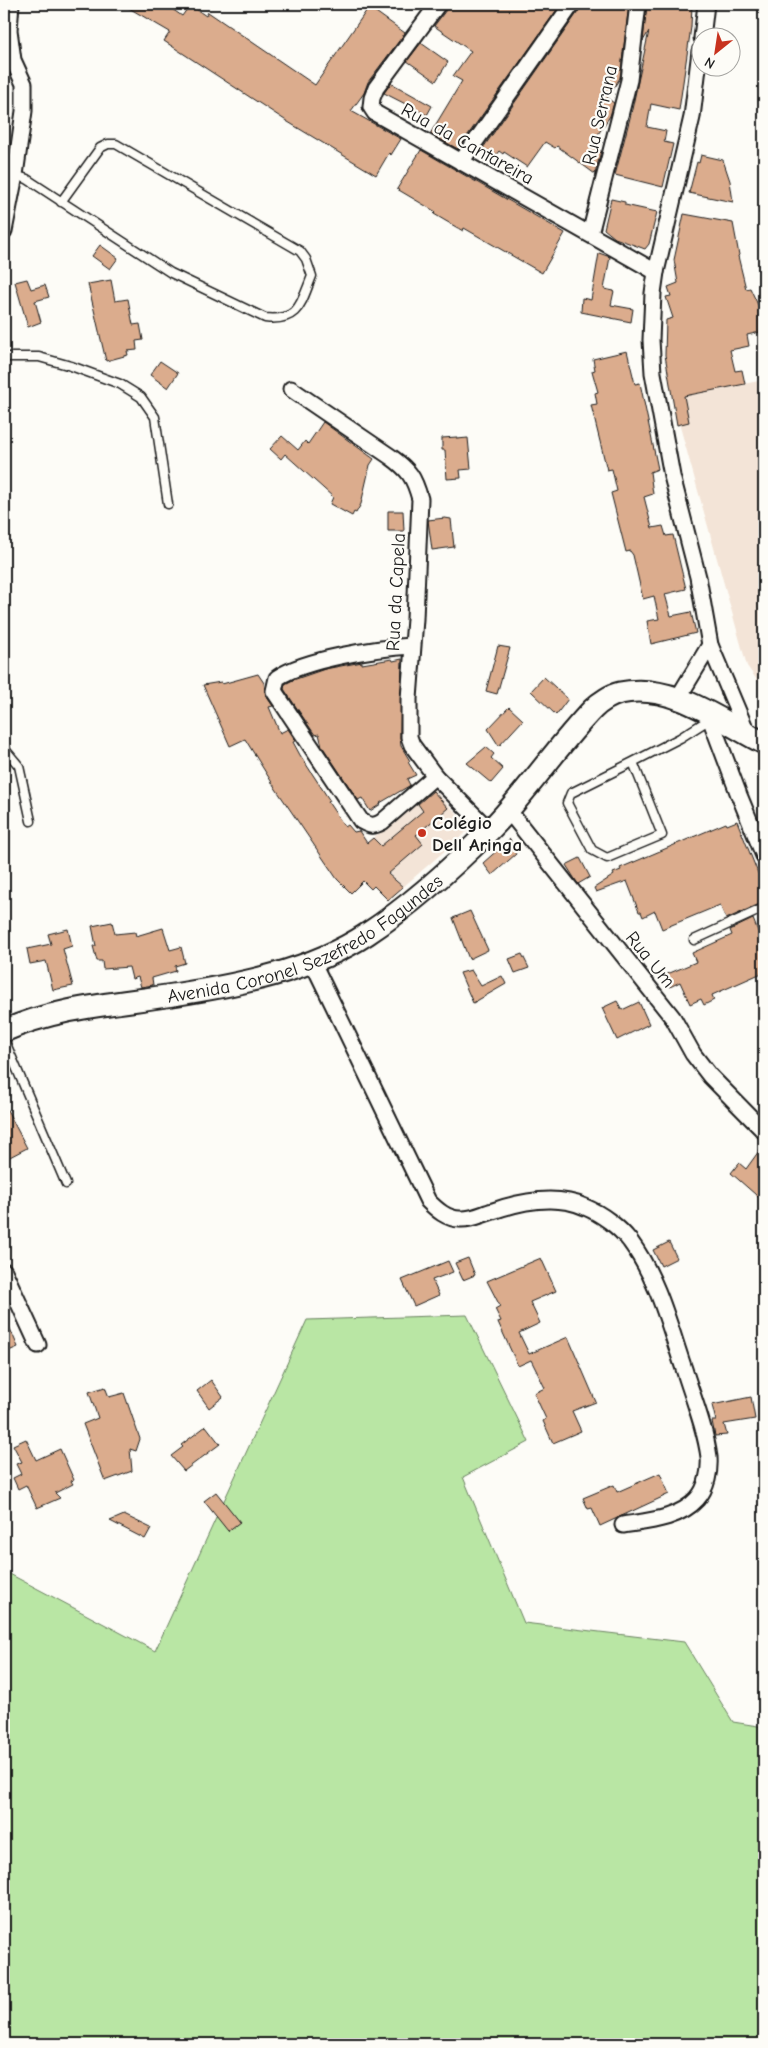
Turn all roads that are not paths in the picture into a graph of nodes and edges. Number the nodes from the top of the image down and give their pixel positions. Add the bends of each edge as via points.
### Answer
1 (11, 4) edge
2 (438, 4) edge
3 (572, 4) edge
4 (638, 4) edge
5 (706, 4) edge
6 (703, 28) edge
7 (697, 78) edge
8 (461, 162) junction
9 (15, 175) junction
10 (61, 202) junction
11 (4, 231) edge
12 (590, 234) junction
13 (656, 272) junction
14 (4, 357) edge
15 (290, 389) dead end
16 (168, 504) dead end
17 (710, 645) junction
18 (412, 646) junction
19 (678, 698) junction
20 (708, 714) junction
21 (756, 739) edge
22 (4, 748) edge
23 (633, 762) junction
24 (435, 776) junction
25 (508, 810) junction
26 (30, 821) dead end
27 (489, 830) junction
28 (764, 856) edge
29 (764, 908) edge
30 (694, 940) dead end
31 (313, 963) junction
32 (4, 1032) edge
33 (4, 1039) edge
34 (764, 1131) edge
35 (66, 1184) dead end
36 (4, 1271) edge
37 (38, 1345) dead end
38 (623, 1525) dead end

1 - 9 street via 9,30 13,60 24,84 24,111
2 - 8 street, Rua da Cantareira via 376,88 371,107 375,114
3 - 8 street
4 - 12 street, Rua Serrana via 629,80
5 - 6 street
7 - 13 street, Avenida Coronel Sezefredo Fagundes via 692,117
8 - 12 street, Rua da Cantareira
9 - 10 lane via 27,179
9 - 11 street
10 - 10 lane via 100,148 116,144 300,251 312,276 299,307 292,315 277,320 265,318 171,273
12 - 13 street, Rua da Cantareira
13 - 17 street, Avenida Coronel Sezefredo Fagundes via 651,340 653,373 672,476 696,571
14 - 16 lane via 39,358 71,366 120,384 141,397 155,417
15 - 18 street, Rua da Capela via 391,456 406,468 416,483 420,499
17 - 19 street
17 - 21 street, Avenida Coronel Sezefredo Fagundes
18 - 24 street, Rua da Capela via 409,737
18 - 24 street via 333,658 287,671 276,678 274,691 361,821 369,826 382,822
19 - 20 main road, Avenida Coronel Sezefredo Fagundes
19 - 25 main road, Avenida Coronel Sezefredo Fagundes via 643,692 619,693 594,707
20 - 21 main road, Avenida Coronel Sezefredo Fagundes
20 - 23 lane via 680,738
20 - 28 street
22 - 26 lane via 19,766
23 - 23 lane via 571,793 567,803 592,850 608,858 662,835
24 - 27 street, Rua da Capela
25 - 27 main road, Avenida Coronel Sezefredo Fagundes
25 - 34 street, Rua Um via 673,1018 693,1054 710,1076
27 - 31 main road, Avenida Coronel Sezefredo Fagundes via 406,906 366,935
29 - 30 lane
31 - 32 main road, Avenida Coronel Sezefredo Fagundes via 174,995 76,1008 30,1020
31 - 38 street via 428,1201 437,1210 459,1220 531,1201 568,1201 586,1207 618,1228 630,1241 656,1284 703,1427 709,1474 697,1499 682,1510 662,1518
33 - 35 lane
36 - 37 street

